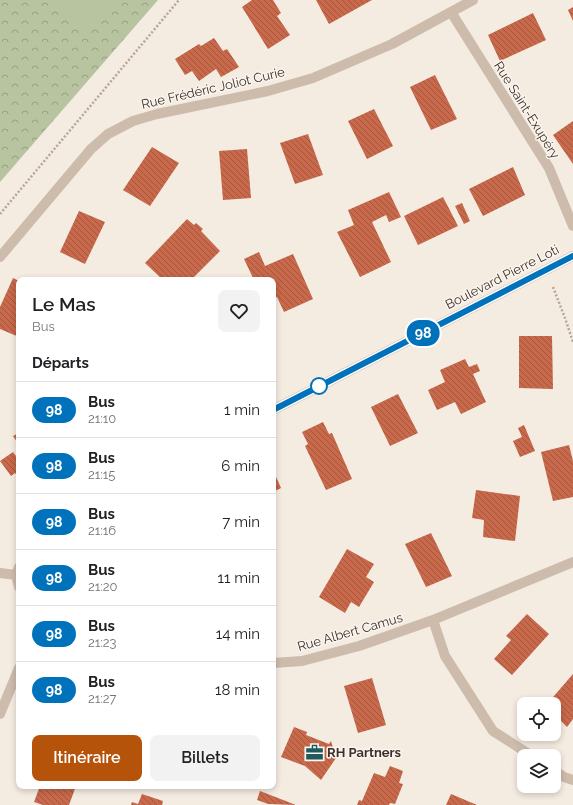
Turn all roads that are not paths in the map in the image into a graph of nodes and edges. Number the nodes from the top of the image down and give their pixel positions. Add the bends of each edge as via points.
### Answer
1 (474, 0) edge
2 (451, 12) junction
3 (573, 226) edge
4 (0, 257) edge
5 (572, 257) edge
6 (276, 408) edge
7 (573, 562) edge
8 (16, 571) edge
9 (0, 573) edge
10 (432, 620) junction
11 (276, 663) edge
12 (16, 675) edge
13 (0, 714) edge
14 (521, 749) edge
15 (561, 775) edge
16 (573, 780) edge

1 - 2 street, Rue Frédéric Joliot Curie
2 - 3 street, Rue Saint-Exupéry via 549,168
2 - 4 street, Rue Frédéric Joliot Curie via 392,44 313,78 268,91 133,120 108,134 90,149
5 - 6 street, Boulevard Pierre Loti
7 - 10 street, Rue Albert Camus
8 - 9 street
10 - 11 street, Rue Albert Camus via 359,646 302,661
10 - 14 street via 445,656 493,731
12 - 13 street
15 - 16 street

